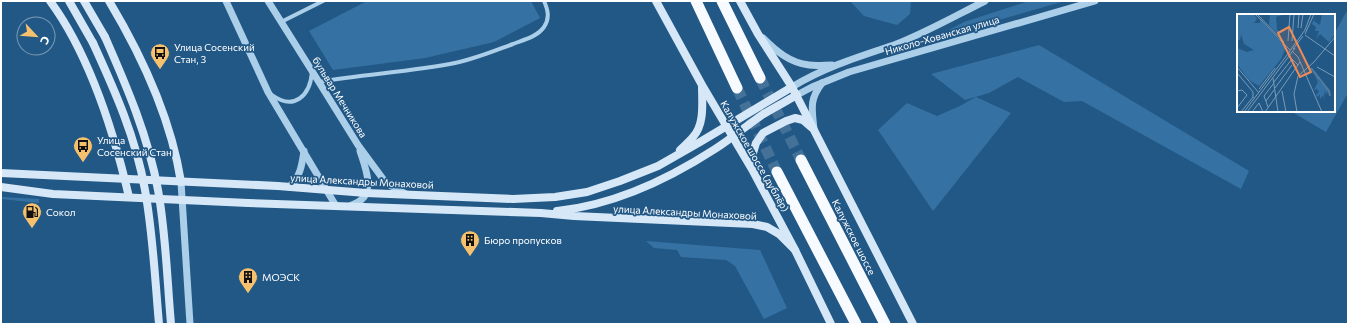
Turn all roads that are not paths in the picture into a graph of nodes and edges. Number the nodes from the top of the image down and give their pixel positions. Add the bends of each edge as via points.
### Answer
1 (50, 1) edge
2 (69, 1) edge
3 (84, 1) edge
4 (109, 1) edge
5 (226, 1) edge
6 (268, 1) edge
7 (323, 1) edge
8 (544, 1) edge
9 (656, 1) edge
10 (696, 1) edge
11 (722, 1) edge
12 (740, 1) edge
13 (985, 1) edge
14 (1095, 1) edge
15 (281, 22) junction
16 (758, 34) junction
17 (834, 65) junction
18 (312, 70) junction
19 (760, 78) tunnel mouth
20 (319, 82) junction
21 (822, 83) junction
22 (702, 85) junction
23 (792, 87) junction
24 (737, 88) tunnel mouth
25 (268, 92) junction
26 (796, 96) junction
27 (727, 126) junction
28 (814, 130) junction
29 (733, 136) junction
30 (358, 145) junction
31 (304, 151) junction
32 (671, 159) junction
33 (801, 160) tunnel mouth
34 (754, 171) junction
35 (777, 172) tunnel mouth
36 (1, 173) edge
37 (125, 179) junction
38 (181, 182) junction
39 (1, 187) edge
40 (289, 187) junction
41 (327, 190) junction
42 (366, 193) junction
43 (406, 194) junction
44 (129, 197) junction
45 (182, 200) junction
46 (336, 206) junction
47 (350, 206) junction
48 (541, 213) junction
49 (795, 250) junction
50 (159, 324) edge
51 (171, 324) edge
52 (190, 324) edge
53 (831, 324) edge
54 (856, 324) edge
55 (885, 324) edge
56 (912, 324) edge

1 - 37 main road via 78,47 118,152
2 - 50 main road, bridge via 93,43 128,126 145,189 153,245
3 - 51 main road, bridge via 105,37 129,90 143,130 158,189
4 - 38 main road via 151,82
5 - 25 street
6 - 15 street, бульвар Мечникова
7 - 15 street
8 - 20 street via 548,17 541,30 531,37 472,59 442,66
9 - 22 main road, Калужское шоссе (дублёр)
10 - 24 highway
11 - 19 highway
12 - 16 main road
13 - 17 street, Николо-Хованская улица via 935,27
14 - 21 street, Николо-Хованская улица via 848,72
15 - 18 street, бульвар Мечникова
16 - 17 street via 781,55 797,62
16 - 23 main road
17 - 23 street, Николо-Хованская улица
18 - 20 street, бульвар Мечникова
18 - 25 street via 312,80 308,89 296,101 278,99
20 - 30 street, бульвар Мечникова
21 - 26 street, Николо-Хованская улица
21 - 28 street via 812,102
22 - 27 main road, Калужское шоссе (дублёр)
22 - 32 main road via 698,130
23 - 26 main road
23 - 27 main road, улица Александры Монаховой
25 - 31 street
26 - 28 main road
26 - 29 main road, улица Александры Монаховой via 763,114
27 - 29 main road, Калужское шоссе (дублёр)
27 - 32 main road, улица Александры Монаховой
28 - 34 main road via 803,120 795,118 763,133 753,152
28 - 56 main road
29 - 34 main road, Калужское шоссе (дублёр)
29 - 48 main road, улица Александры Монаховой via 681,170 629,194 595,204
30 - 42 street via 368,178
30 - 43 street, бульвар Мечникова via 386,183
31 - 40 street via 299,175
31 - 41 street
32 - 43 main road, улица Александры Монаховой via 587,192 555,197 513,199
33 - 55 highway, Калужское шоссе
34 - 49 main road, Калужское шоссе (дублёр)
35 - 54 highway
36 - 37 main road, улица Александры Монаховой
37 - 38 main road, улица Александры Монаховой
37 - 44 main road
38 - 40 main road, улица Александры Монаховой
38 - 45 street
39 - 44 main road, улица Александры Монаховой via 53,194
40 - 41 main road, улица Александры Монаховой
41 - 42 main road, улица Александры Монаховой
41 - 46 street
42 - 43 main road, улица Александры Монаховой
42 - 47 street via 362,199
44 - 45 main road, улица Александры Монаховой
45 - 46 main road, улица Александры Монаховой
45 - 52 street
46 - 47 main road, улица Александры Монаховой
47 - 48 main road, улица Александры Монаховой
48 - 49 main road, улица Александры Монаховой via 753,224 767,227 779,234
49 - 53 main road, Калужское шоссе (дублёр)

